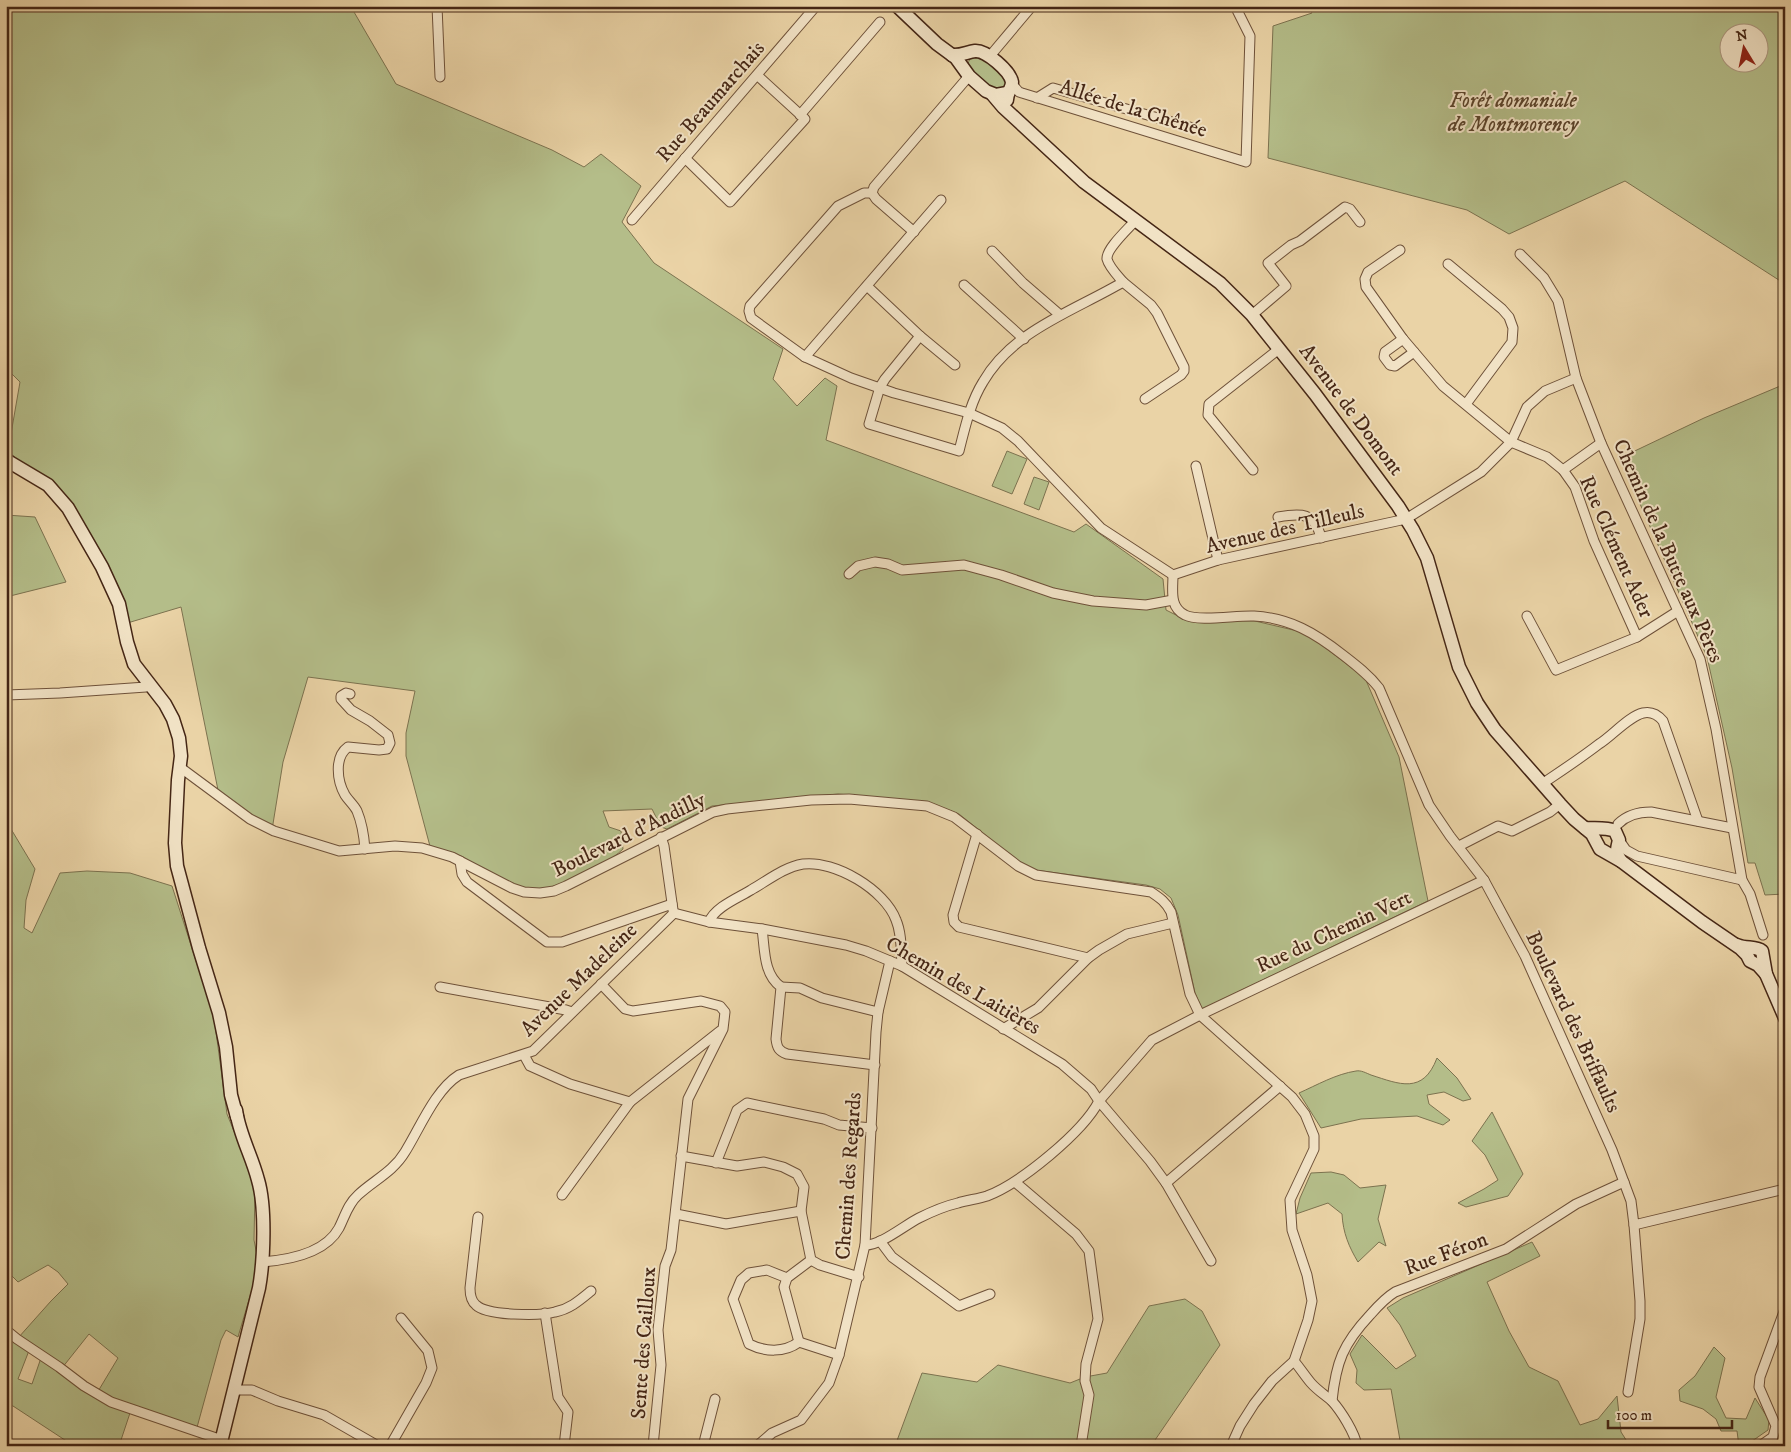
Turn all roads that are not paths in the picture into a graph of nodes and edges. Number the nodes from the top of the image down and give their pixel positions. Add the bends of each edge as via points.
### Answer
1 (437, 6) edge
2 (816, 6) edge
3 (897, 6) edge
4 (1032, 6) edge
5 (1235, 6) edge
6 (880, 22) dead end
7 (968, 53) junction
8 (952, 55) junction
9 (990, 56) junction
10 (966, 72) junction
11 (758, 76) junction
12 (440, 77) dead end
13 (1012, 90) junction
14 (992, 94) junction
15 (1037, 98) junction
16 (1012, 114) junction
17 (800, 115) junction
18 (1193, 128) dead end
19 (685, 158) junction
20 (872, 192) junction
21 (941, 200) dead end
22 (632, 220) dead end
23 (1135, 221) junction
24 (1360, 222) dead end
25 (914, 232) junction
26 (1400, 250) dead end
27 (992, 251) dead end
28 (1520, 254) dead end
29 (1448, 264) dead end
30 (1123, 282) junction
31 (964, 285) dead end
32 (867, 286) junction
33 (1060, 315) junction
34 (1252, 315) junction
35 (920, 336) junction
36 (1024, 339) junction
37 (1403, 339) junction
38 (1279, 349) junction
39 (1414, 352) junction
40 (804, 357) junction
41 (955, 365) dead end
42 (1576, 378) junction
43 (880, 388) junction
44 (1146, 399) dead end
45 (1466, 404) junction
46 (969, 414) junction
47 (1511, 442) junction
48 (1601, 443) junction
49 (6, 460) edge
50 (1196, 466) dead end
51 (1253, 470) dead end
52 (1562, 470) junction
53 (1278, 517) dead end
54 (1406, 518) junction
55 (1321, 538) junction
56 (1218, 560) junction
57 (849, 574) dead end
58 (1173, 575) junction
59 (1173, 600) junction
60 (1678, 611) junction
61 (1527, 616) dead end
62 (1636, 637) junction
63 (149, 685) junction
64 (350, 694) dead end
65 (6, 695) edge
66 (181, 768) junction
67 (1542, 784) junction
68 (1560, 804) junction
69 (1698, 821) junction
70 (1585, 828) junction
71 (1732, 828) junction
72 (977, 834) junction
73 (1613, 836) junction
74 (661, 837) junction
75 (1459, 846) junction
76 (366, 849) junction
77 (460, 861) junction
78 (1484, 880) junction
79 (1742, 880) junction
80 (673, 908) junction
81 (191, 914) junction
82 (709, 922) junction
83 (1173, 923) junction
84 (762, 929) junction
85 (1757, 954) junction
86 (1088, 958) junction
87 (890, 961) junction
88 (902, 966) junction
89 (601, 984) junction
90 (440, 987) dead end
91 (780, 987) junction
92 (572, 1012) junction
93 (878, 1012) junction
94 (1200, 1016) junction
95 (1785, 1018) edge
96 (722, 1029) junction
97 (1003, 1029) junction
98 (524, 1055) junction
99 (875, 1065) junction
100 (1280, 1086) junction
101 (1099, 1101) junction
102 (630, 1102) junction
103 (237, 1117) junction
104 (872, 1128) junction
105 (681, 1156) junction
106 (716, 1163) junction
107 (1015, 1182) junction
108 (1624, 1182) junction
109 (1166, 1183) junction
110 (1785, 1189) edge
111 (562, 1195) dead end
112 (801, 1211) junction
113 (676, 1214) junction
114 (478, 1217) dead end
115 (1634, 1229) junction
116 (880, 1241) junction
117 (865, 1245) junction
118 (262, 1257) junction
119 (811, 1260) junction
120 (1211, 1261) dead end
121 (859, 1277) junction
122 (787, 1278) junction
123 (591, 1291) dead end
124 (990, 1294) dead end
125 (1785, 1309) edge
126 (545, 1314) junction
127 (401, 1318) dead end
128 (6, 1330) edge
129 (799, 1342) junction
130 (839, 1355) junction
131 (1294, 1361) junction
132 (234, 1390) junction
133 (1628, 1392) dead end
134 (715, 1399) dead end
135 (1332, 1401) junction
136 (221, 1443) edge
137 (378, 1446) edge
138 (390, 1446) edge
139 (564, 1446) edge
140 (653, 1446) edge
141 (703, 1446) edge
142 (757, 1446) edge
143 (1081, 1446) edge
144 (1231, 1446) edge
145 (1357, 1446) edge
146 (1760, 1446) edge

1 - 12 street
2 - 11 street, Rue Beaumarchais
3 - 8 main road, Avenue de Domont
4 - 9 street
5 - 15 street, Allée de la Chênée via 1250,36 1246,162
6 - 17 street
7 - 8 main road
7 - 9 main road via 979,51
7 - 10 main road via 963,60
8 - 10 main road, Avenue de Domont
9 - 13 main road via 1007,72
10 - 14 main road, Avenue de Domont
10 - 20 street
11 - 17 street
11 - 19 street, Rue Beaumarchais
13 - 14 main road via 1000,96
13 - 15 street, Allée de la Chênée
13 - 16 main road via 1007,102
14 - 16 main road, Avenue de Domont
15 - 18 street via 1053,88
16 - 23 main road, Avenue de Domont via 1084,182
17 - 19 street via 804,118 730,202
19 - 22 street, Rue Beaumarchais
20 - 25 street
20 - 40 street via 838,206 750,306 751,318
21 - 25 street
23 - 30 street via 1111,248 1108,256
23 - 34 main road, Avenue de Domont via 1220,284
24 - 34 street via 1350,209 1345,208 1268,263 1286,286
25 - 32 street
26 - 37 street, Rue Clément Ader via 1368,272 1365,279 1366,287
27 - 33 street via 1023,284
28 - 42 street, Chemin de la Butte aux Pères via 1544,278 1558,301
29 - 45 street via 1502,309 1514,328 1512,342
30 - 33 street
30 - 44 street via 1157,313 1184,367 1181,375
31 - 36 street
32 - 35 street
32 - 40 street
33 - 36 street
34 - 38 main road, Avenue de Domont
35 - 41 street
35 - 43 street
36 - 46 street via 999,359 982,383
37 - 39 street, Rue Clément Ader
37 - 39 street via 1385,352 1390,365 1395,366
38 - 51 street via 1209,404 1208,415
38 - 54 main road, Avenue de Domont
39 - 45 street, Rue Clément Ader via 1443,386
40 - 43 street
42 - 47 street via 1545,391 1527,407
42 - 48 street, Chemin de la Butte aux Pères
43 - 46 street
43 - 46 street via 869,424 959,451
45 - 47 street, Rue Clément Ader
46 - 58 street via 1008,432 1102,528
47 - 52 street, Rue Clément Ader via 1547,457
47 - 54 street, Avenue des Tilleuls via 1481,472
48 - 52 street
48 - 60 street, Chemin de la Butte aux Pères
49 - 63 main road via 48,485 68,508 112,586 131,656
50 - 56 street
52 - 62 street, Rue Clément Ader via 1575,487
53 - 55 street via 1293,514 1313,520
54 - 55 street, Avenue des Tilleuls
54 - 67 main road, Avenue de Domont via 1427,558 1457,659 1470,690 1495,730
55 - 56 street, Avenue des Tilleuls
56 - 58 street, Avenue des Tilleuls
57 - 59 street via 858,566 874,562 902,570 964,565 1053,593 1093,601 1146,605
58 - 59 street
59 - 75 street, Boulevard des Briffaults via 1176,608 1190,617 1254,616 1294,624 1323,640 1369,675 1379,688 1429,805
60 - 62 street
60 - 71 street, Chemin de la Butte aux Pères via 1700,659 1716,729
61 - 62 street via 1556,670
63 - 65 street via 60,694
63 - 66 main road via 173,718 179,738
64 - 76 street via 341,696 345,705 388,735 390,743 387,749 379,750 348,747 342,751 339,760 341,785 356,809
66 - 76 street, Boulevard d'Andilly via 250,819 274,831 339,851
66 - 81 main road via 175,843 177,866
67 - 68 main road, Avenue de Domont
67 - 69 street via 1634,717 1650,713 1663,721
68 - 70 main road, Avenue de Domont
68 - 75 street via 1512,831 1498,826
69 - 71 street
69 - 73 street via 1640,812 1624,818
70 - 73 main road
70 - 73 main road, Avenue de Domont via 1596,841 1599,832
71 - 79 street, Chemin de la Butte aux Pères
72 - 74 street, Boulevard d'Andilly via 954,817 927,806 849,798 727,809 713,812
72 - 83 street, Boulevard d'Andilly via 1018,866 1036,875 1151,892 1167,903
72 - 86 street via 953,915 959,928
73 - 79 street via 1637,856
73 - 85 main road via 1621,861 1744,952
74 - 77 street, Boulevard d'Andilly via 566,886 540,893 512,888
74 - 80 street
75 - 78 street, Boulevard des Briffaults
76 - 77 street, Boulevard d'Andilly via 422,848
77 - 80 street via 467,882 547,942 562,942
78 - 94 street, Rue du Chemin Vert
78 - 108 street, Boulevard des Briffaults via 1529,965 1592,1102
79 - 85 street, Chemin de la Butte aux Pères via 1763,935
80 - 82 street, Chemin des Laitières
80 - 89 street, Avenue Madeleine
81 - 103 main road via 219,1013 226,1046 230,1095
81 - 103 main road via 219,1000 229,1046
82 - 84 street, Chemin des Laitières
82 - 88 street via 712,915 731,902 790,868 815,864 839,869 886,902 897,921
83 - 86 street via 1127,934
83 - 94 street, Boulevard d'Andilly via 1190,994
84 - 87 street, Chemin des Laitières via 846,945
84 - 91 street via 766,966
85 - 95 main road
86 - 97 street via 1038,1008
87 - 88 street, Chemin des Laitières
87 - 93 street, Chemin des Regards
88 - 97 street, Chemin des Laitières
89 - 92 street, Avenue Madeleine
89 - 96 street via 626,1009 701,1001 720,1006 725,1012
90 - 92 street
91 - 93 street via 800,988 822,998
91 - 99 street via 777,1046 780,1052
92 - 98 street, Avenue Madeleine via 533,1051
93 - 99 street, Chemin des Regards
94 - 100 street, Boulevard d'Andilly
94 - 101 street, Rue du Chemin Vert via 1152,1040
96 - 102 street
96 - 105 street, Sente des Cailloux via 688,1099
97 - 101 street, Chemin des Laitières via 1062,1064 1091,1089
98 - 102 street via 530,1066 570,1084
98 - 118 street, Avenue Madeleine via 452,1080 439,1094 398,1162 352,1201 330,1239 316,1250
99 - 104 street, Chemin des Regards
100 - 109 street
100 - 131 street, Boulevard d'Andilly via 1305,1114 1314,1136 1314,1149 1290,1200 1292,1230 1312,1301
101 - 107 street, Rue du Chemin Vert via 1094,1111 1054,1152
101 - 109 street, Chemin des Laitières
102 - 111 street
103 - 118 main road via 260,1194
104 - 106 street via 839,1125 747,1103 737,1110
104 - 117 street, Chemin des Regards
105 - 106 street
105 - 113 street, Sente des Cailloux
106 - 112 street via 737,1166 764,1162 797,1174 804,1187
107 - 116 street, Rue du Chemin Vert via 987,1196 920,1218
107 - 143 street via 1076,1234 1089,1251 1098,1319 1086,1364 1085,1381 1089,1395
108 - 115 street, Boulevard des Briffaults via 1631,1201
108 - 135 street, Rue Féron via 1576,1204 1506,1249 1386,1298 1357,1330 1341,1356
109 - 120 street, Chemin des Laitières
110 - 115 street
112 - 113 street via 726,1224
112 - 119 street
113 - 140 street, Sente des Cailloux via 671,1250 665,1266 659,1321 661,1365
114 - 126 street via 470,1288 474,1304 508,1314
115 - 133 street, Boulevard des Briffaults via 1640,1319
116 - 117 street, Rue du Chemin Vert
116 - 124 street via 892,1257 959,1306
117 - 121 street, Chemin des Regards
118 - 132 main road via 260,1281
119 - 121 street
119 - 122 street
121 - 130 street, Chemin des Regards
122 - 129 street via 784,1287
122 - 129 street via 767,1270 749,1273 741,1280 733,1299 749,1344 760,1350 781,1350
123 - 126 street via 575,1304
125 - 146 street via 1759,1386 1776,1430 1773,1437
126 - 139 street via 558,1397 568,1412
127 - 138 street via 428,1351 432,1368
128 - 136 street via 110,1402
129 - 130 street
130 - 142 street, Chemin des Regards via 829,1383 801,1420 772,1433
131 - 135 street via 1321,1394
131 - 144 street, Boulevard d'Andilly via 1254,1404
132 - 136 main road
132 - 137 street via 252,1390 324,1415
134 - 141 street
135 - 145 street via 1355,1437

